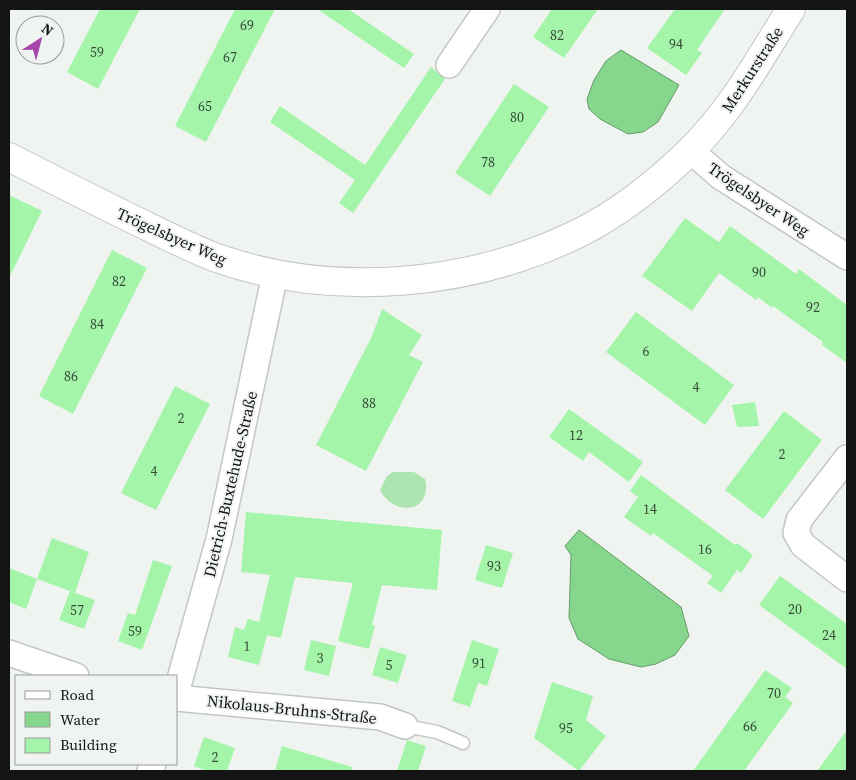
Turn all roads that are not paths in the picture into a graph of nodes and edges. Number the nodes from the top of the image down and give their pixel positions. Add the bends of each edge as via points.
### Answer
1 (487, 9) edge
2 (791, 9) edge
3 (449, 65) dead end
4 (691, 151) junction
5 (9, 157) edge
6 (847, 257) edge
7 (275, 274) junction
8 (847, 458) edge
9 (847, 579) edge
10 (9, 653) edge
11 (73, 675) edge
12 (178, 686) edge
13 (178, 698) edge
14 (405, 726) joint
15 (463, 743) dead end

1 - 3 street
2 - 4 street, Merkurstraße via 735,100
4 - 6 street, Trögelsbyer Weg via 721,177
4 - 7 street, Trögelsbyer Weg via 642,193 585,230 517,258 463,273 391,282 324,281
5 - 7 street, Trögelsbyer Weg via 219,259
7 - 12 street, Dietrich-Buxtehude-Straße via 219,539
8 - 9 street via 799,520 796,534 803,546
10 - 11 street
13 - 14 street, Nikolaus-Bruhns-Straße via 380,717
14 - 15 lane, Nikolaus-Bruhns-Straße via 437,732

